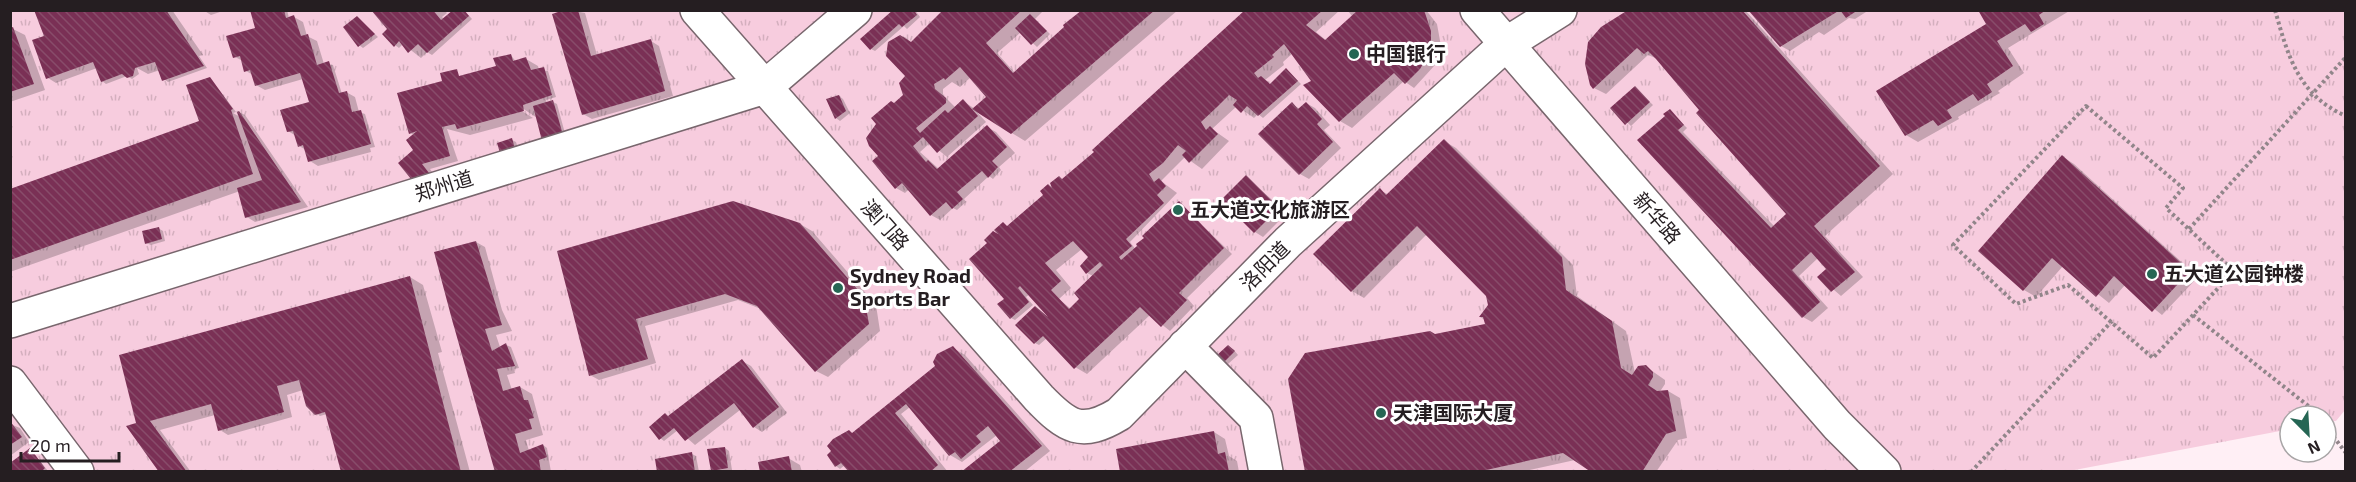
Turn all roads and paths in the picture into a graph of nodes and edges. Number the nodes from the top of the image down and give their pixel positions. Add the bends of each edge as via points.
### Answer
1 (697, 10) edge
2 (855, 10) edge
3 (1478, 10) edge
4 (1560, 10) edge
5 (2275, 10) edge
6 (1506, 44) junction
7 (2346, 57) edge
8 (765, 87) junction
9 (2313, 93) junction
10 (2346, 116) edge
11 (2189, 229) junction
12 (2193, 315) junction
13 (10, 321) edge
14 (2112, 321) junction
15 (1185, 346) junction
16 (10, 383) edge
17 (2307, 404) edge
18 (1837, 425) junction
19 (1083, 428) joint
20 (77, 471) edge
21 (1266, 471) edge
22 (1860, 471) edge
23 (1884, 471) edge
24 (1971, 471) edge

1 - 8 street, 澳门路
2 - 8 street, 郑州道
3 - 6 street, 新华路
4 - 6 street, 洛阳道
5 - 9 path via 2290,63
6 - 15 street, 洛阳道 via 1288,242
6 - 18 street, 新华路
7 - 9 path
8 - 13 street, 郑州道
8 - 19 street, 澳门路 via 1039,398 1067,424
9 - 10 path via 2328,109
9 - 11 path
11 - 12 path via 2234,271
11 - 14 path via 2166,208 2183,188 2086,106 1953,245 2016,304 2068,285
12 - 14 path via 2153,358
12 - 17 path
14 - 24 path
15 - 19 street, 洛阳道 via 1119,414 1102,424
15 - 21 street via 1256,418
16 - 20 street
18 - 22 street, 新华路
18 - 23 street, 新华路

